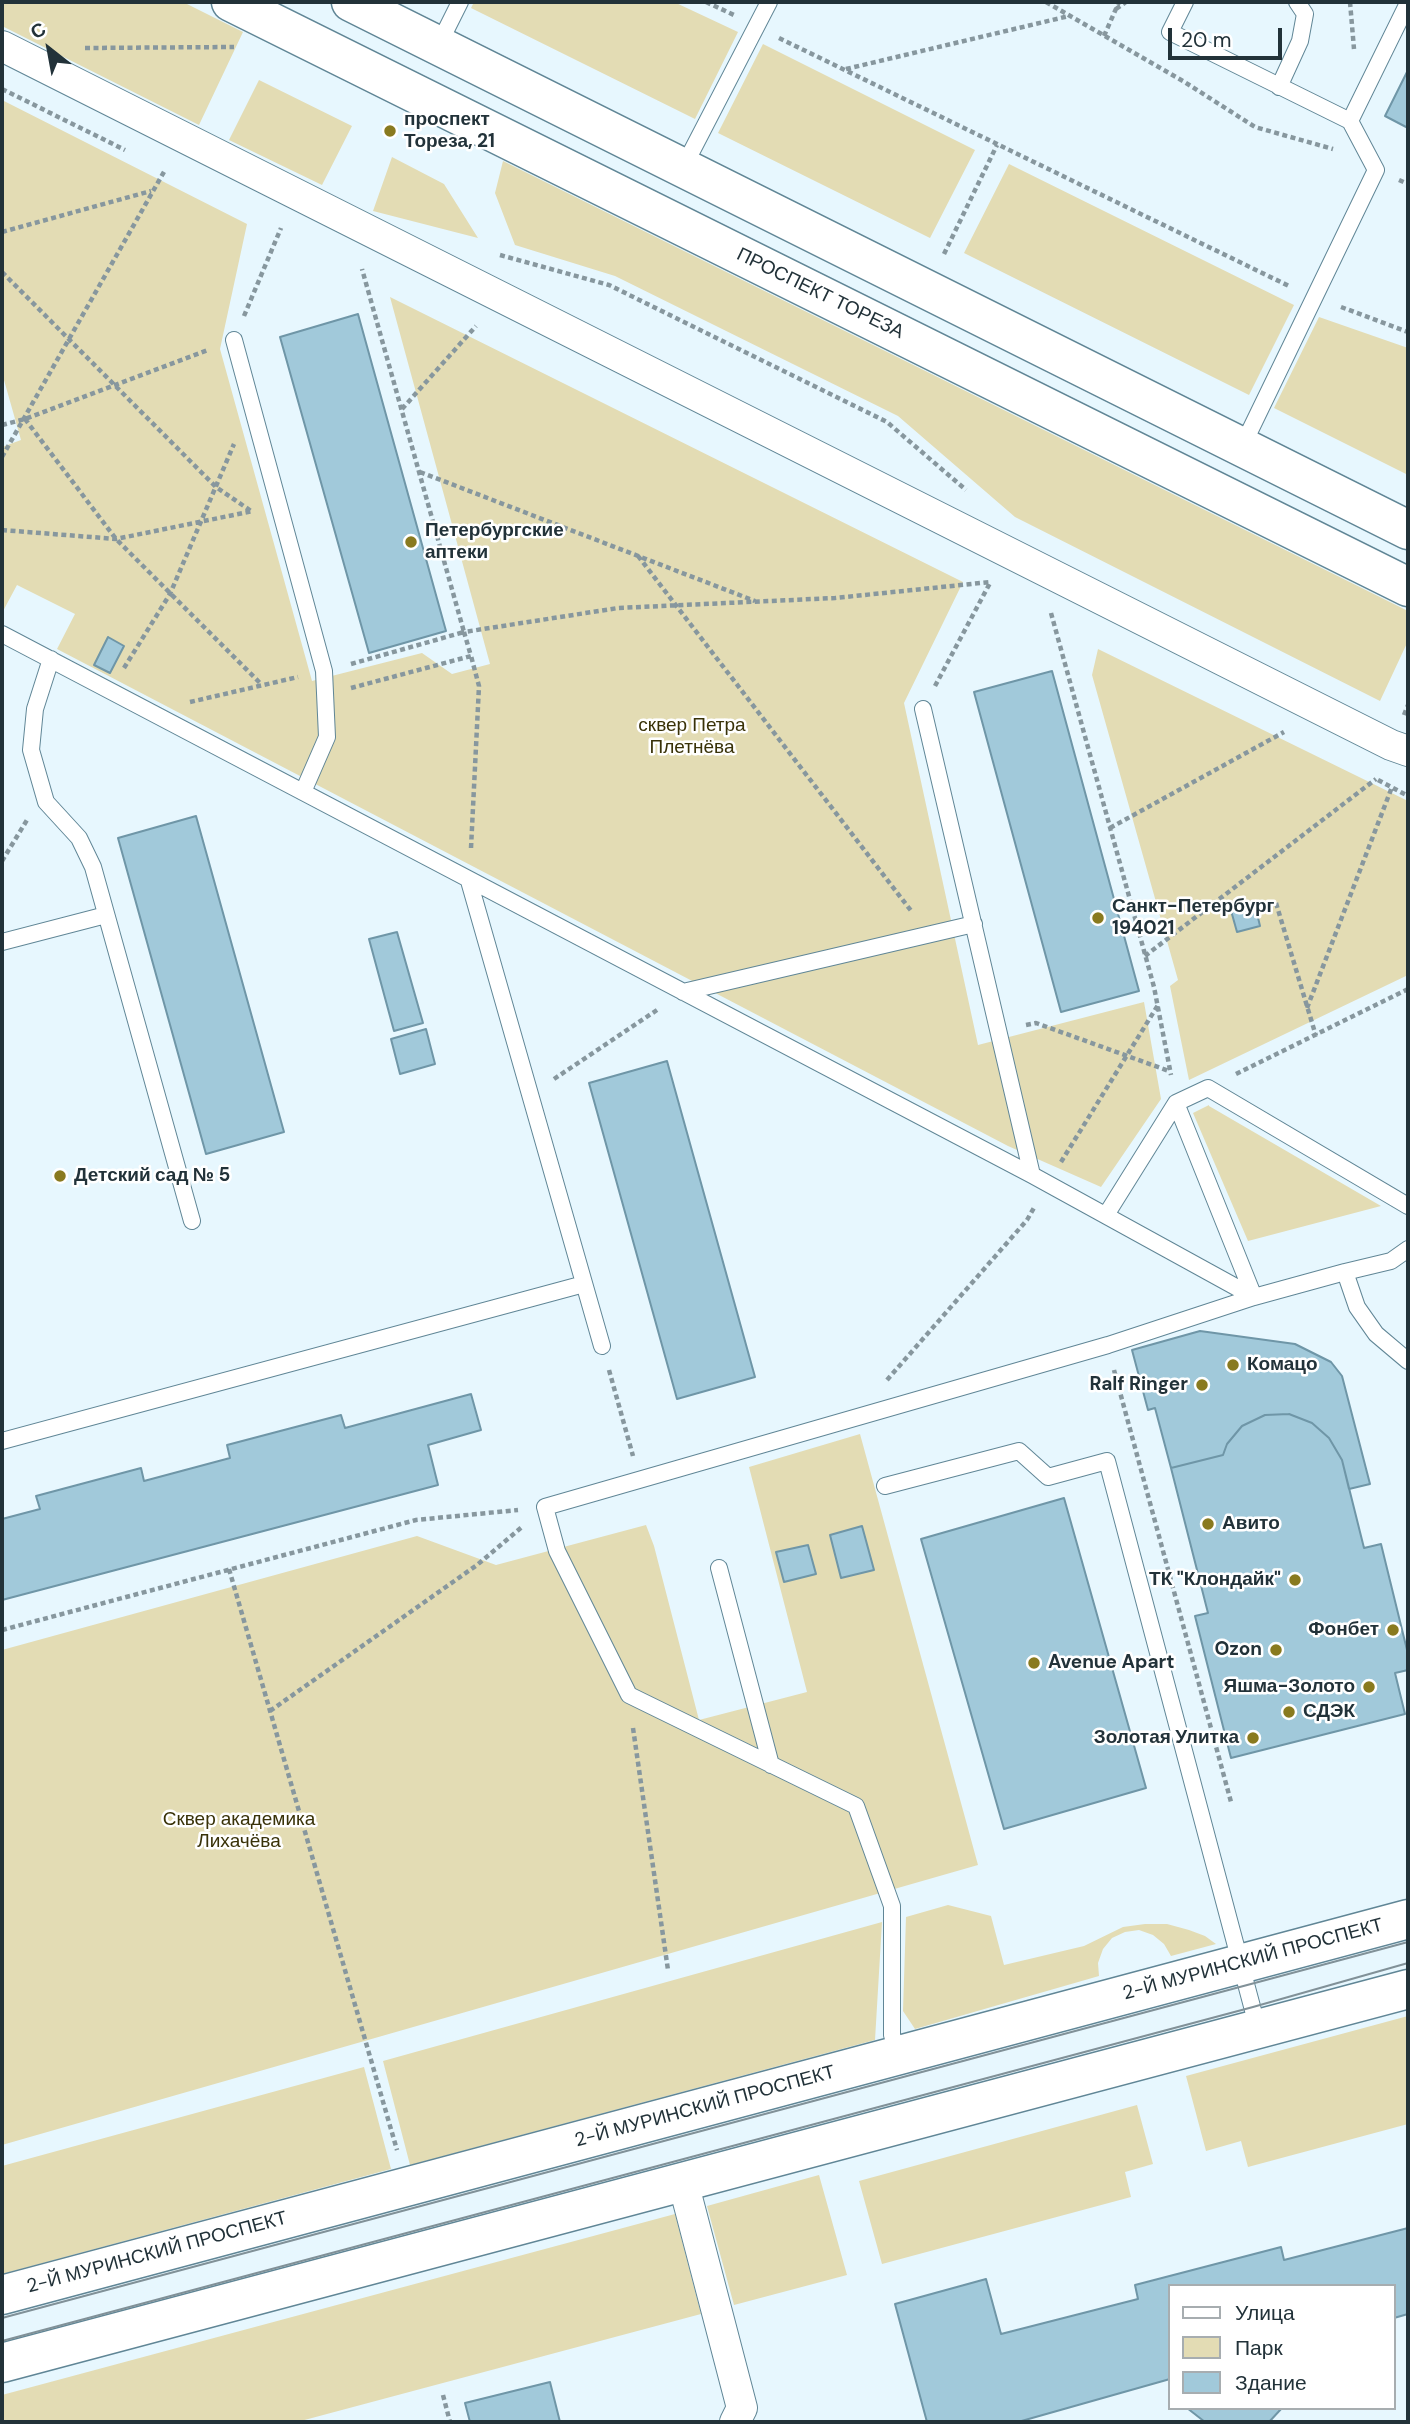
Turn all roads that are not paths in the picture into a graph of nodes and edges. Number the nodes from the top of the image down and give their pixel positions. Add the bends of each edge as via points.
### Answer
1 (231, 2) edge
2 (351, 2) edge
3 (460, 2) edge
4 (769, 2) edge
5 (1185, 2) edge
6 (1297, 2) edge
7 (1408, 3) edge
8 (2, 46) edge
9 (438, 46) junction
10 (1279, 87) junction
11 (1350, 121) junction
12 (683, 168) junction
13 (234, 340) road end
14 (1242, 447) junction
15 (1408, 530) edge
16 (1408, 587) edge
17 (2, 634) edge
18 (51, 659) junction
19 (923, 709) road end
20 (1408, 751) edge
21 (303, 792) junction
22 (469, 881) junction
23 (106, 915) junction
24 (974, 924) junction
25 (2, 942) edge
26 (682, 992) junction
27 (1176, 1103) junction
28 (1032, 1175) junction
29 (1408, 1206) edge
30 (1106, 1215) junction
31 (192, 1221) dead end
32 (1408, 1249) edge
33 (1345, 1272) junction
34 (584, 1284) junction
35 (1254, 1297) junction
36 (602, 1346) road end
37 (1408, 1362) edge
38 (2, 1441) edge
39 (886, 1486) dead end
40 (719, 1568) dead end
41 (771, 1765) junction
42 (1408, 1919) edge
43 (1242, 1963) junction
44 (1408, 1989) edge
45 (1258, 2029) junction
46 (898, 2055) junction
47 (682, 2182) junction
48 (2, 2295) edge
49 (2, 2363) edge
50 (735, 2422) edge

1 - 16 main road, ПРОСПЕКТ ТОРЕЗА
2 - 9 main road
3 - 9 lane
4 - 12 lane
5 - 10 lane via 1170,32
6 - 10 lane via 1305,14 1300,41
7 - 11 lane
8 - 20 street
9 - 12 main road
10 - 11 lane
11 - 14 lane via 1376,170
12 - 14 main road
13 - 21 lane via 324,671 327,737
14 - 15 main road
17 - 18 lane
18 - 21 lane
18 - 23 lane via 35,709 31,750 46,802 79,838 93,867
19 - 24 lane
21 - 22 lane
22 - 26 lane
22 - 34 lane
23 - 25 lane
23 - 31 lane
24 - 26 lane
24 - 28 lane
26 - 28 lane
27 - 29 lane via 1208,1088
27 - 30 lane
27 - 35 lane
28 - 30 lane
30 - 35 lane
32 - 33 lane via 1391,1261
33 - 35 lane
33 - 37 lane via 1357,1307 1376,1334
34 - 36 lane
34 - 38 lane
35 - 41 lane via 1108,1345 545,1507 557,1551 629,1695
39 - 43 lane via 1019,1451 1048,1476 1107,1461
40 - 41 lane
41 - 46 lane via 856,1806 892,1906 892,2035
42 - 43 main road, 2-Й МУРИНСКИЙ ПРОСПЕКТ
43 - 45 lane
43 - 46 main road, 2-Й МУРИНСКИЙ ПРОСПЕКТ
44 - 45 main road
45 - 47 main road
46 - 48 main road, 2-Й МУРИНСКИЙ ПРОСПЕКТ
47 - 49 main road
47 - 50 street via 742,2407

